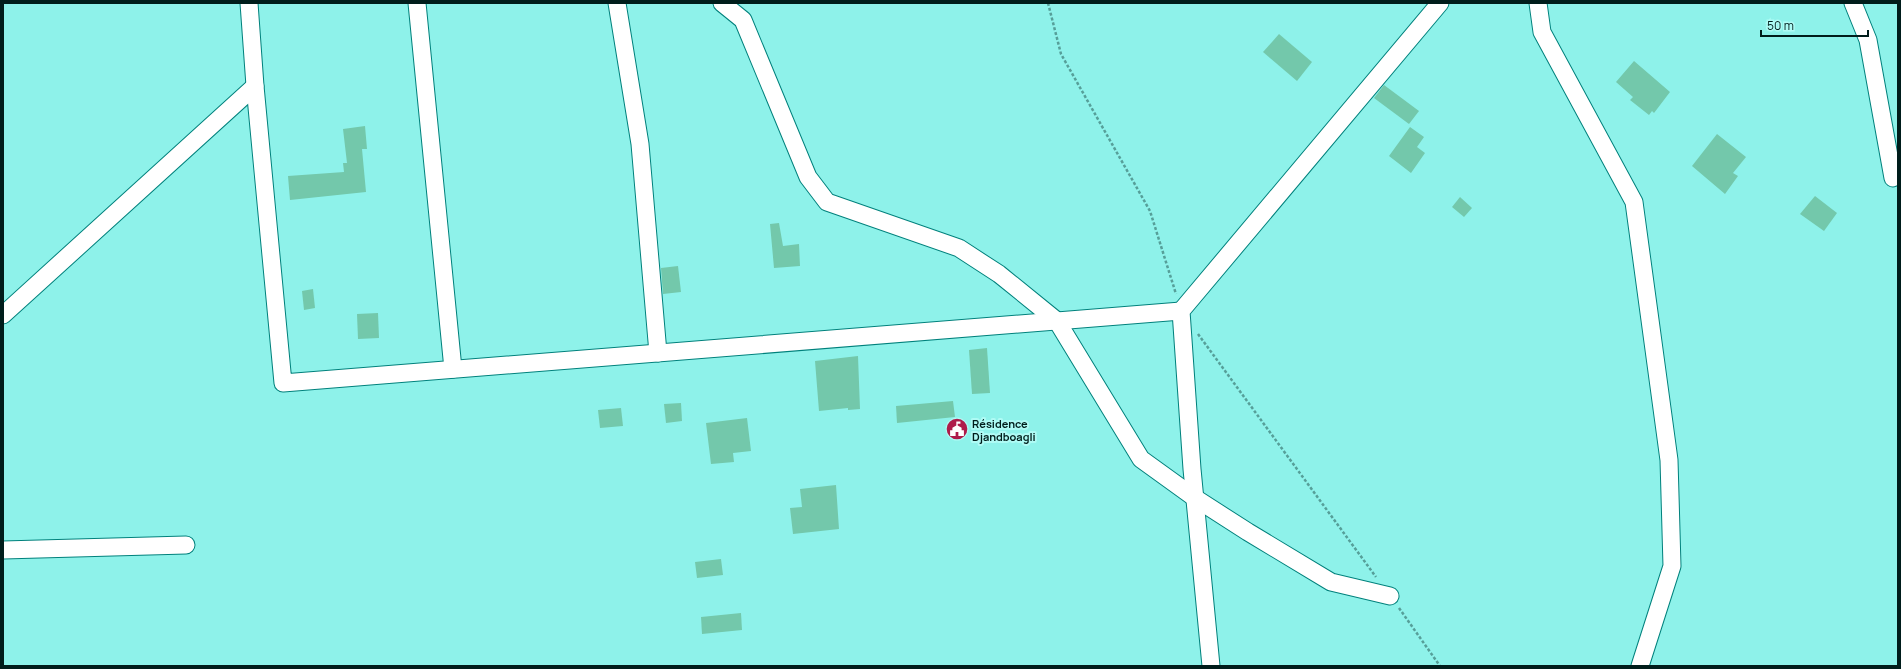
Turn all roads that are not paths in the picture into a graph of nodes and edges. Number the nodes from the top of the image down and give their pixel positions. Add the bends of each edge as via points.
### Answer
1 (249, 3) edge
2 (417, 3) edge
3 (617, 3) edge
4 (722, 3) edge
5 (1440, 3) edge
6 (1538, 3) edge
7 (1853, 3) edge
8 (742, 11) edge
9 (255, 86) junction
10 (1893, 178) dead end
11 (1181, 311) junction
12 (3, 315) edge
13 (1057, 321) junction
14 (658, 353) junction
15 (453, 369) junction
16 (1195, 498) junction
17 (186, 545) dead end
18 (3, 550) edge
19 (1390, 596) road end
20 (1211, 666) edge
21 (1640, 666) edge

1 - 9 street
2 - 15 street
3 - 14 street via 640,144
4 - 8 street
5 - 11 street
6 - 21 street via 1542,32 1634,202 1669,460 1672,566
7 - 10 street via 1868,40
8 - 13 street via 808,176 827,202 959,248 999,274
9 - 12 street
9 - 15 street via 283,383
11 - 13 street
11 - 16 street
13 - 14 street
13 - 16 street via 1141,459
14 - 15 street
16 - 19 street via 1331,582
16 - 20 street
17 - 18 street

